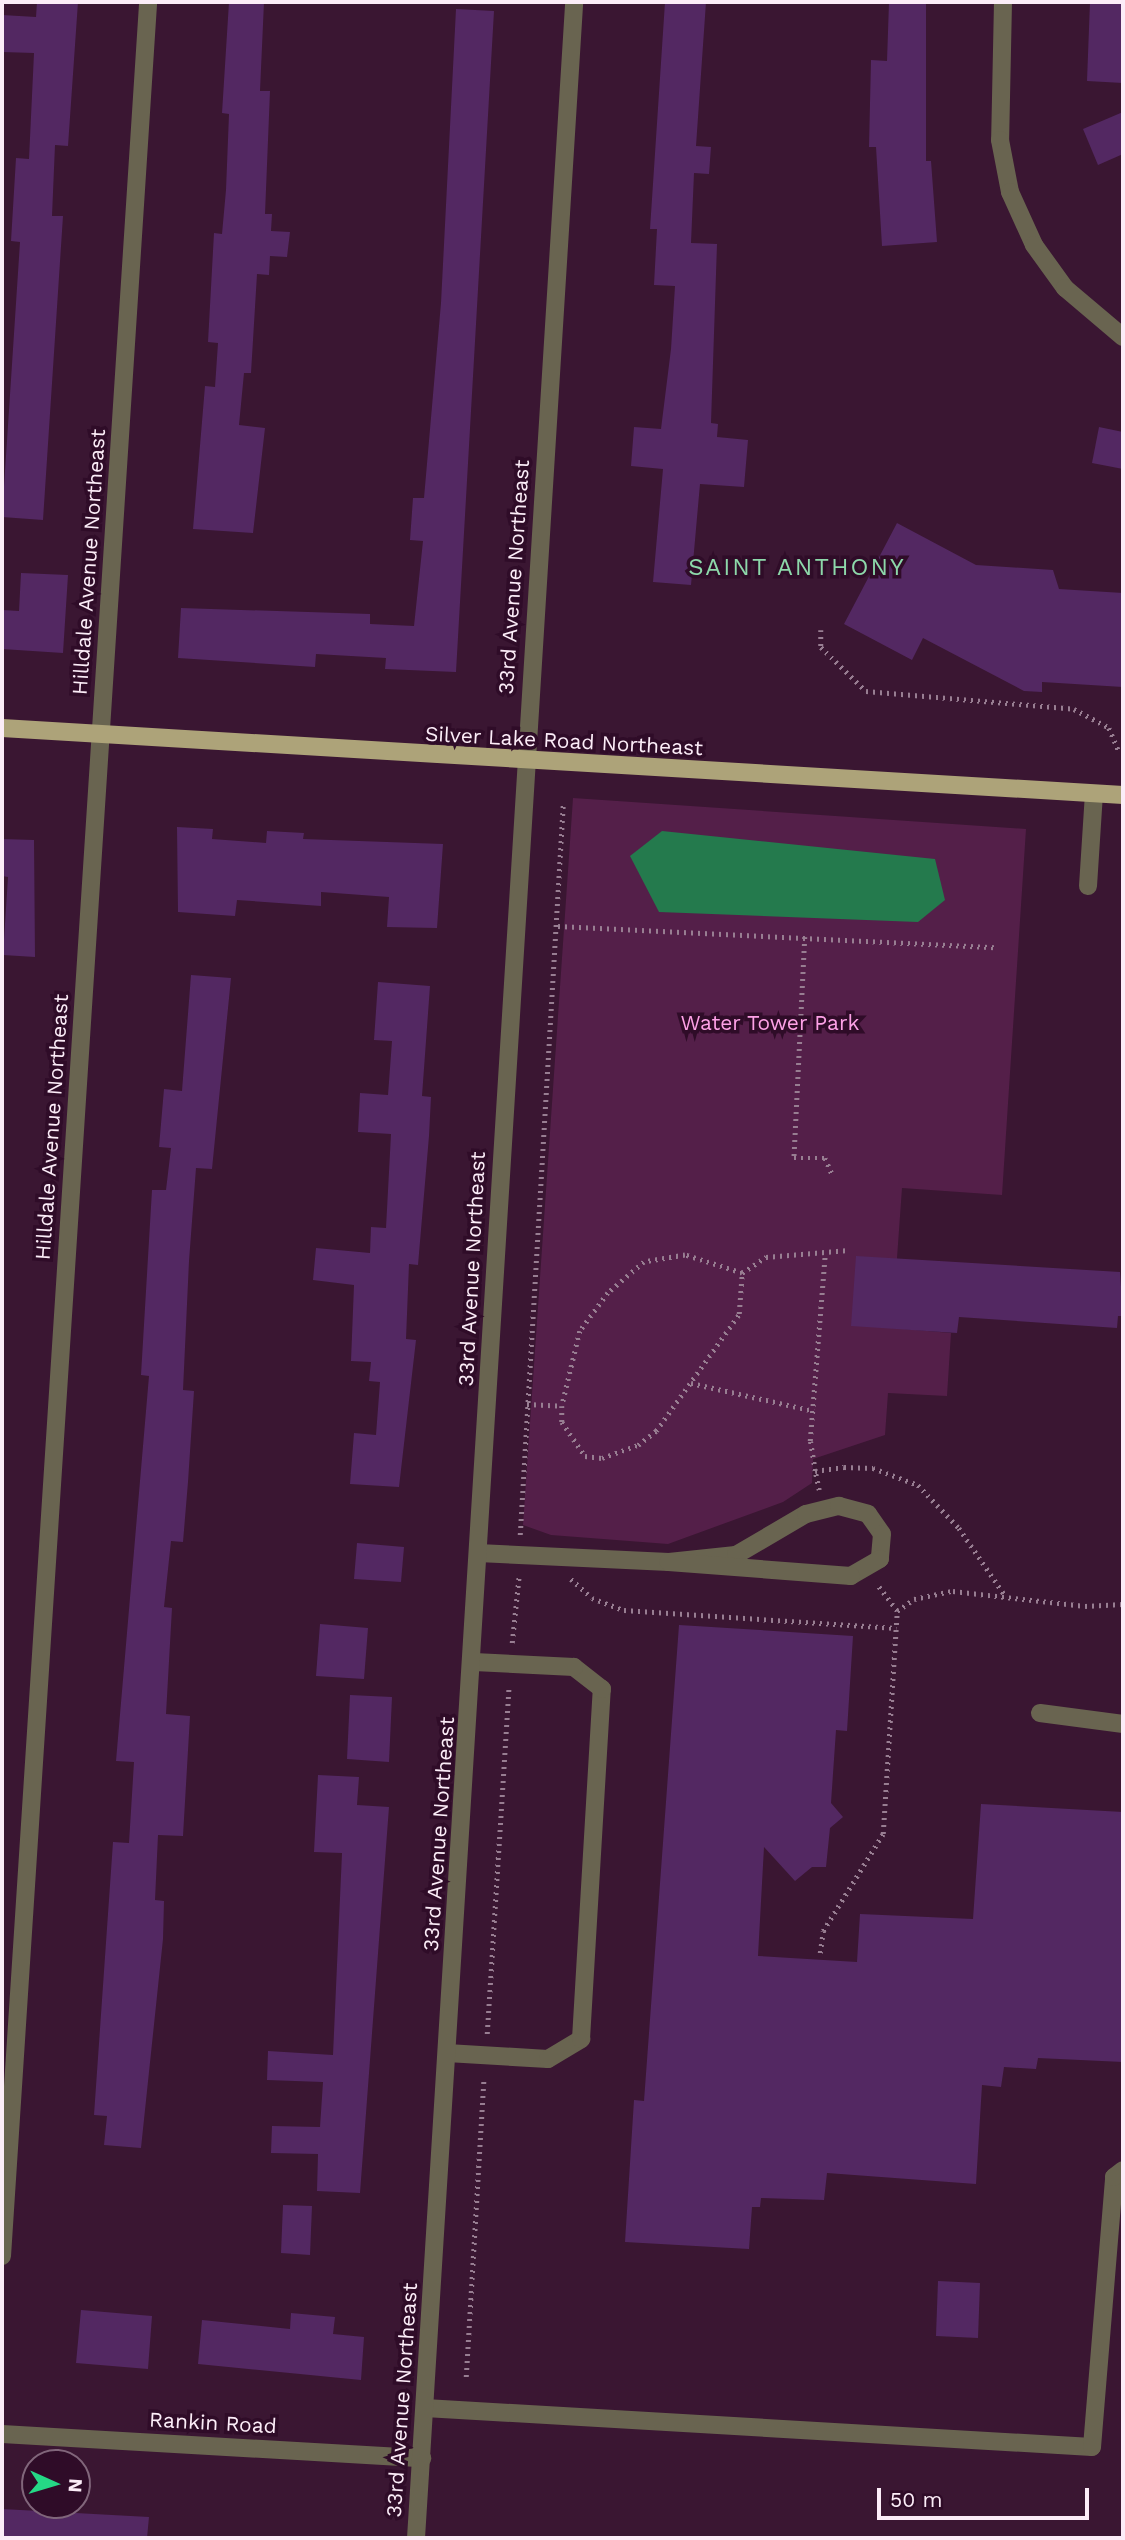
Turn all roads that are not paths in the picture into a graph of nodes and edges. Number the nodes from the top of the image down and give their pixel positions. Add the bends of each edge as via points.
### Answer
1 (148, 2) edge
2 (574, 2) edge
3 (1003, 2) edge
4 (1123, 337) edge
5 (2, 728) edge
6 (101, 734) junction
7 (526, 762) junction
8 (1094, 794) junction
9 (1123, 795) edge
10 (1088, 886) dead end
11 (478, 1553) junction
12 (669, 1562) junction
13 (474, 1662) junction
14 (1040, 1713) dead end
15 (1123, 1724) edge
16 (447, 2053) junction
17 (1123, 2170) edge
18 (2, 2256) edge
19 (425, 2408) junction
20 (2, 2434) edge
21 (422, 2458) junction
22 (416, 2538) edge

1 - 6 street, Hilldale Avenue Northeast
2 - 7 street, 33rd Avenue Northeast
3 - 4 street via 1000,140 1010,192 1034,245 1065,288
5 - 6 main road, Silver Lake Road Northeast
6 - 7 main road, Silver Lake Road Northeast
6 - 18 street, Hilldale Avenue Northeast
7 - 8 main road, Silver Lake Road Northeast
7 - 11 street, 33rd Avenue Northeast
8 - 9 main road, Silver Lake Road Northeast
8 - 10 street
11 - 12 street
11 - 13 street, 33rd Avenue Northeast
12 - 12 street via 736,1555 822,1510 839,1506 868,1514 882,1534 880,1559 851,1576
13 - 16 street, 33rd Avenue Northeast
13 - 16 street via 574,1667 601,1689 582,2026 581,2039 548,2059
14 - 15 street
16 - 19 street, 33rd Avenue Northeast
17 - 19 street via 1114,2177 1092,2447
19 - 21 street, 33rd Avenue Northeast
20 - 21 street, Rankin Road
21 - 22 street, 33rd Avenue Northeast

